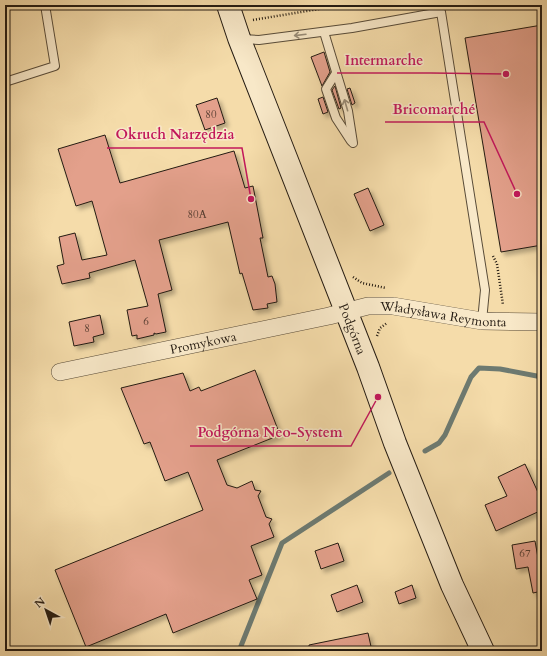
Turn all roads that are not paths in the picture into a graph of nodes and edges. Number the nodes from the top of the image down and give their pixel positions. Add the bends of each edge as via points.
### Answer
1 (45, 5) edge
2 (228, 5) edge
3 (244, 30) junction
4 (324, 32) junction
5 (336, 74) junction
6 (5, 82) edge
7 (346, 311) junction
8 (482, 321) junction
9 (542, 322) edge
10 (60, 372) dead end
11 (483, 651) edge

1 - 6 lane via 55,66
2 - 3 main road, Podgórna
4 -> 3 lane via 259,40
3 - 7 main road, Podgórna
4 - 5 lane
4 - 8 lane via 441,12 485,290
5 -> 5 lane via 326,89 336,118 353,143 348,111
7 - 8 street, Władysława Reymonta via 368,306 393,306
7 - 10 street, Promykowa
7 - 11 main road, Podgórna via 452,585
8 - 9 street, Władysława Reymonta

